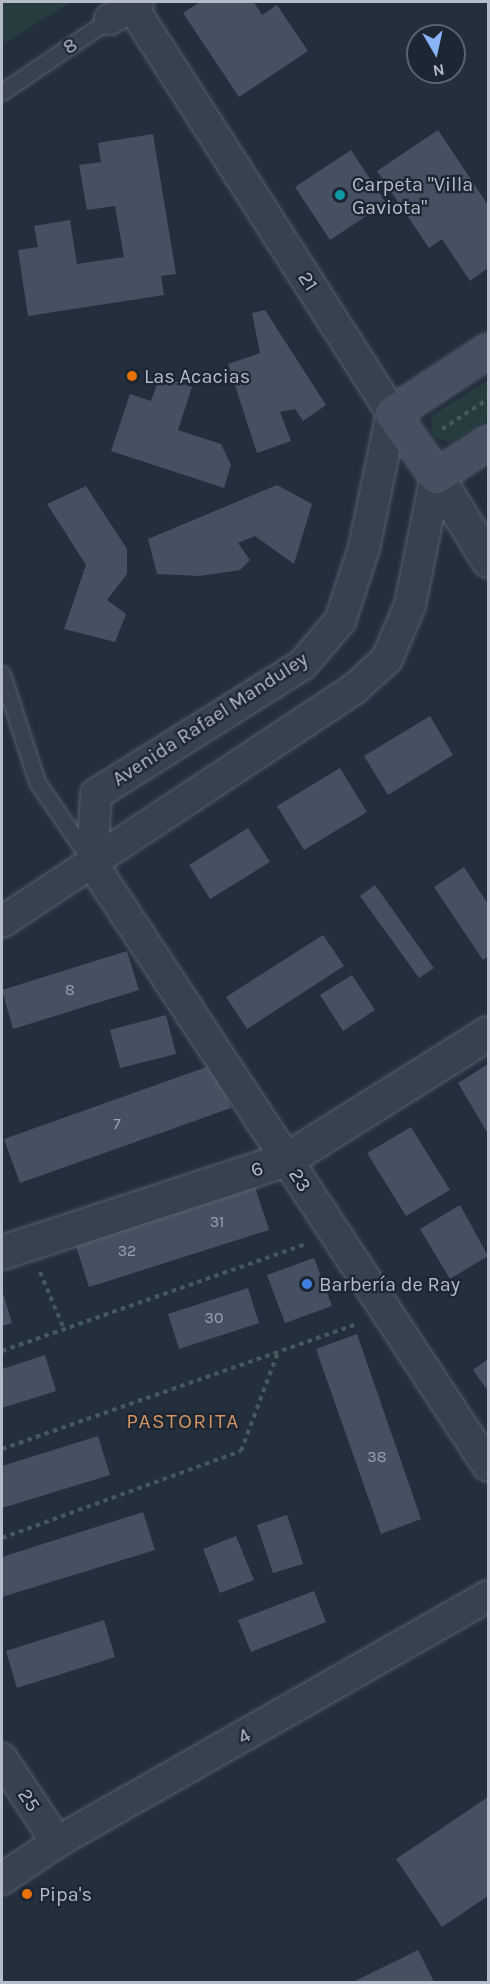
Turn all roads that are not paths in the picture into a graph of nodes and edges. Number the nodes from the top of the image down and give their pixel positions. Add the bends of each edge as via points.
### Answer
1 (127, 7) edge
2 (2, 92) edge
3 (489, 350) edge
4 (392, 413) junction
5 (489, 442) edge
6 (436, 476) junction
7 (489, 560) edge
8 (2, 674) edge
9 (92, 863) junction
10 (2, 922) edge
11 (489, 1033) edge
12 (287, 1159) junction
13 (15, 1247) edge
14 (489, 1466) edge
15 (489, 1596) edge
16 (2, 1759) edge
17 (57, 1842) junction
18 (2, 1879) edge

1 - 2 lane, 8
1 - 4 street, 21
3 - 4 main road
4 - 6 main road, 21
4 - 9 street, Avenida Rafael Manduley via 364,548 340,621 303,664 96,794
5 - 6 main road
6 - 7 street, 21
6 - 9 street via 410,605 387,659 355,688
8 - 9 lane via 37,782
9 - 10 street
9 - 12 street, 23
11 - 12 street, 6
12 - 13 street, 6
12 - 14 street, 23
15 - 17 street, 4
16 - 17 street, 25
17 - 18 street, 4

